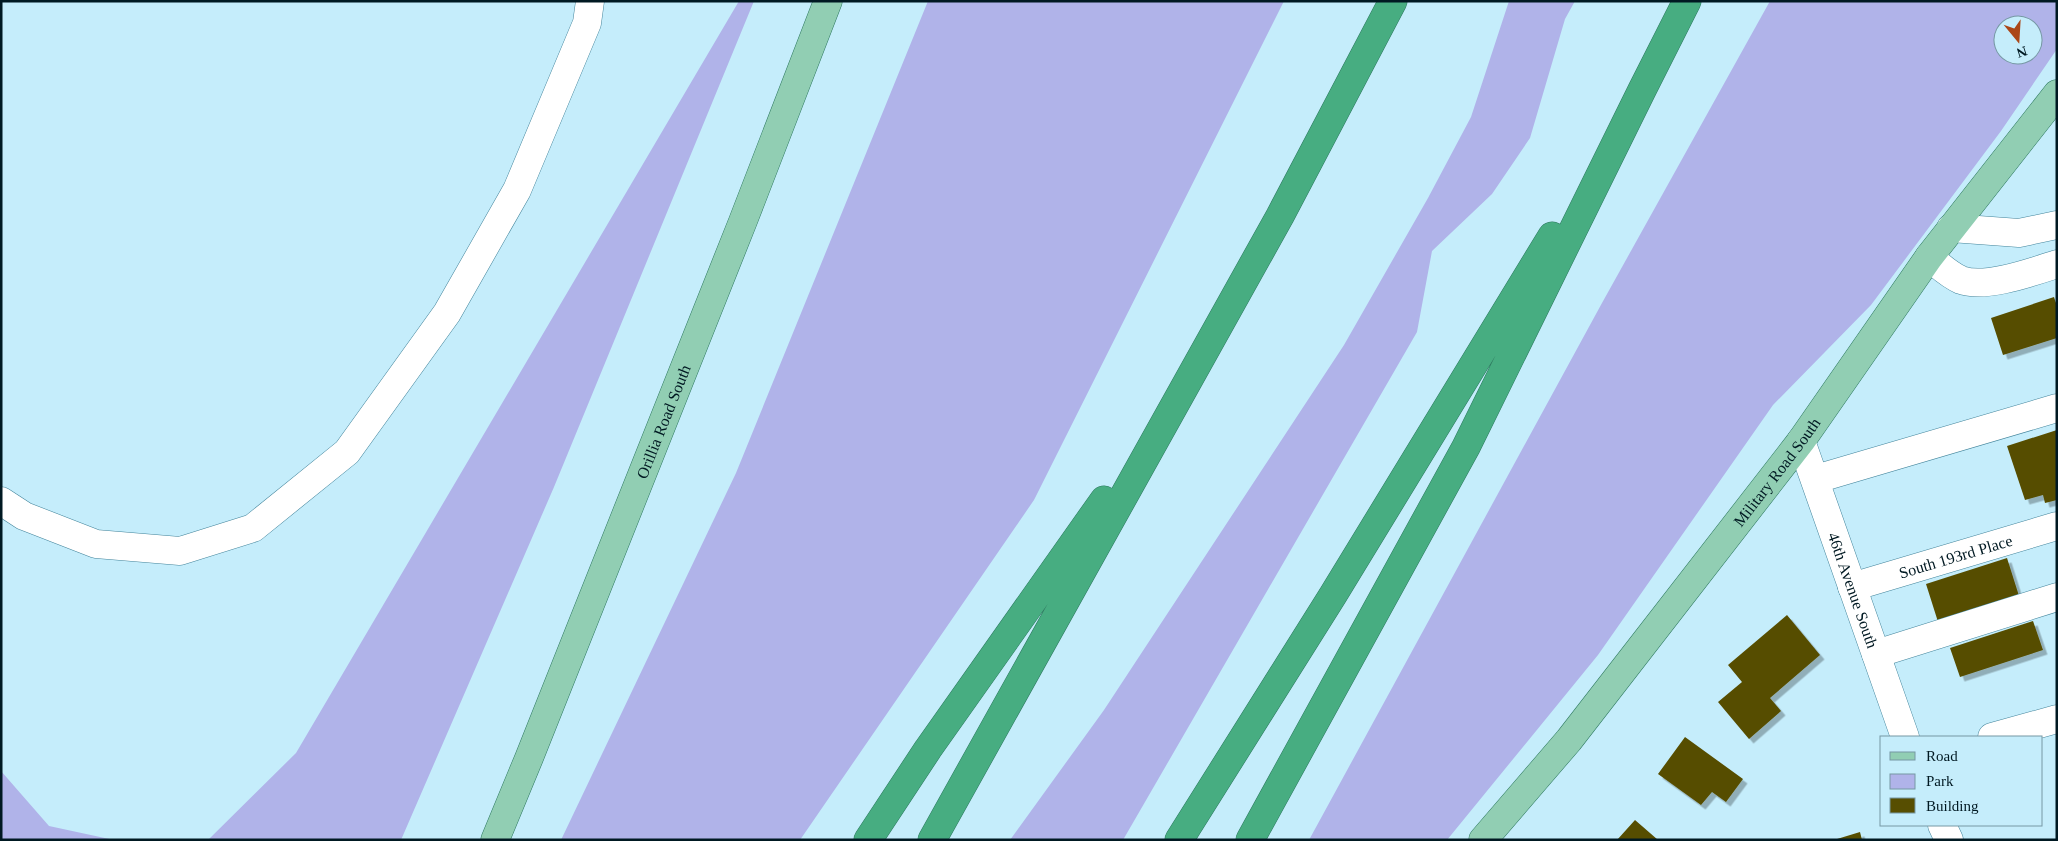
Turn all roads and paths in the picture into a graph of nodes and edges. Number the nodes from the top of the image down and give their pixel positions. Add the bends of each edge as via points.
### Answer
1 (590, 1) edge
2 (828, 1) edge
3 (1393, 1) edge
4 (1687, 1) edge
5 (1642, 90) junction
6 (2057, 94) edge
7 (2057, 225) edge
8 (1952, 228) junction
9 (1929, 257) junction
10 (2057, 264) edge
11 (1189, 381) junction
12 (2057, 408) edge
13 (1801, 441) junction
14 (1816, 479) junction
15 (1, 502) edge
16 (2057, 526) edge
17 (1852, 587) junction
18 (2057, 597) edge
19 (1876, 654) junction
20 (2057, 719) edge
21 (1905, 736) edge
22 (1996, 736) edge
23 (1942, 826) edge
24 (495, 840) edge
25 (868, 840) edge
26 (932, 840) edge
27 (1180, 840) edge
28 (1250, 840) edge
29 (1484, 840) edge
30 (1949, 840) edge

1 - 15 street via 587,22 517,190 448,313 347,452 253,528 180,551 96,544 24,516
2 - 24 main road, Orillia Road South
3 - 11 highway
4 - 5 highway
5 - 27 highway
5 - 28 highway via 1466,448
6 - 8 main road, Military Road South
7 - 8 street via 2019,233
8 - 9 main road, Military Road South
9 - 10 street via 1955,277 1974,283 2015,277
9 - 13 main road, Military Road South
11 - 25 highway via 934,741
11 - 26 highway
12 - 14 street
13 - 14 street, 46th Avenue South
13 - 29 main road, Military Road South via 1569,740
14 - 17 street, 46th Avenue South
16 - 17 street, South 193rd Place
17 - 19 street, 46th Avenue South
18 - 19 street
19 - 21 street, 46th Avenue South
20 - 22 street
23 - 30 street

